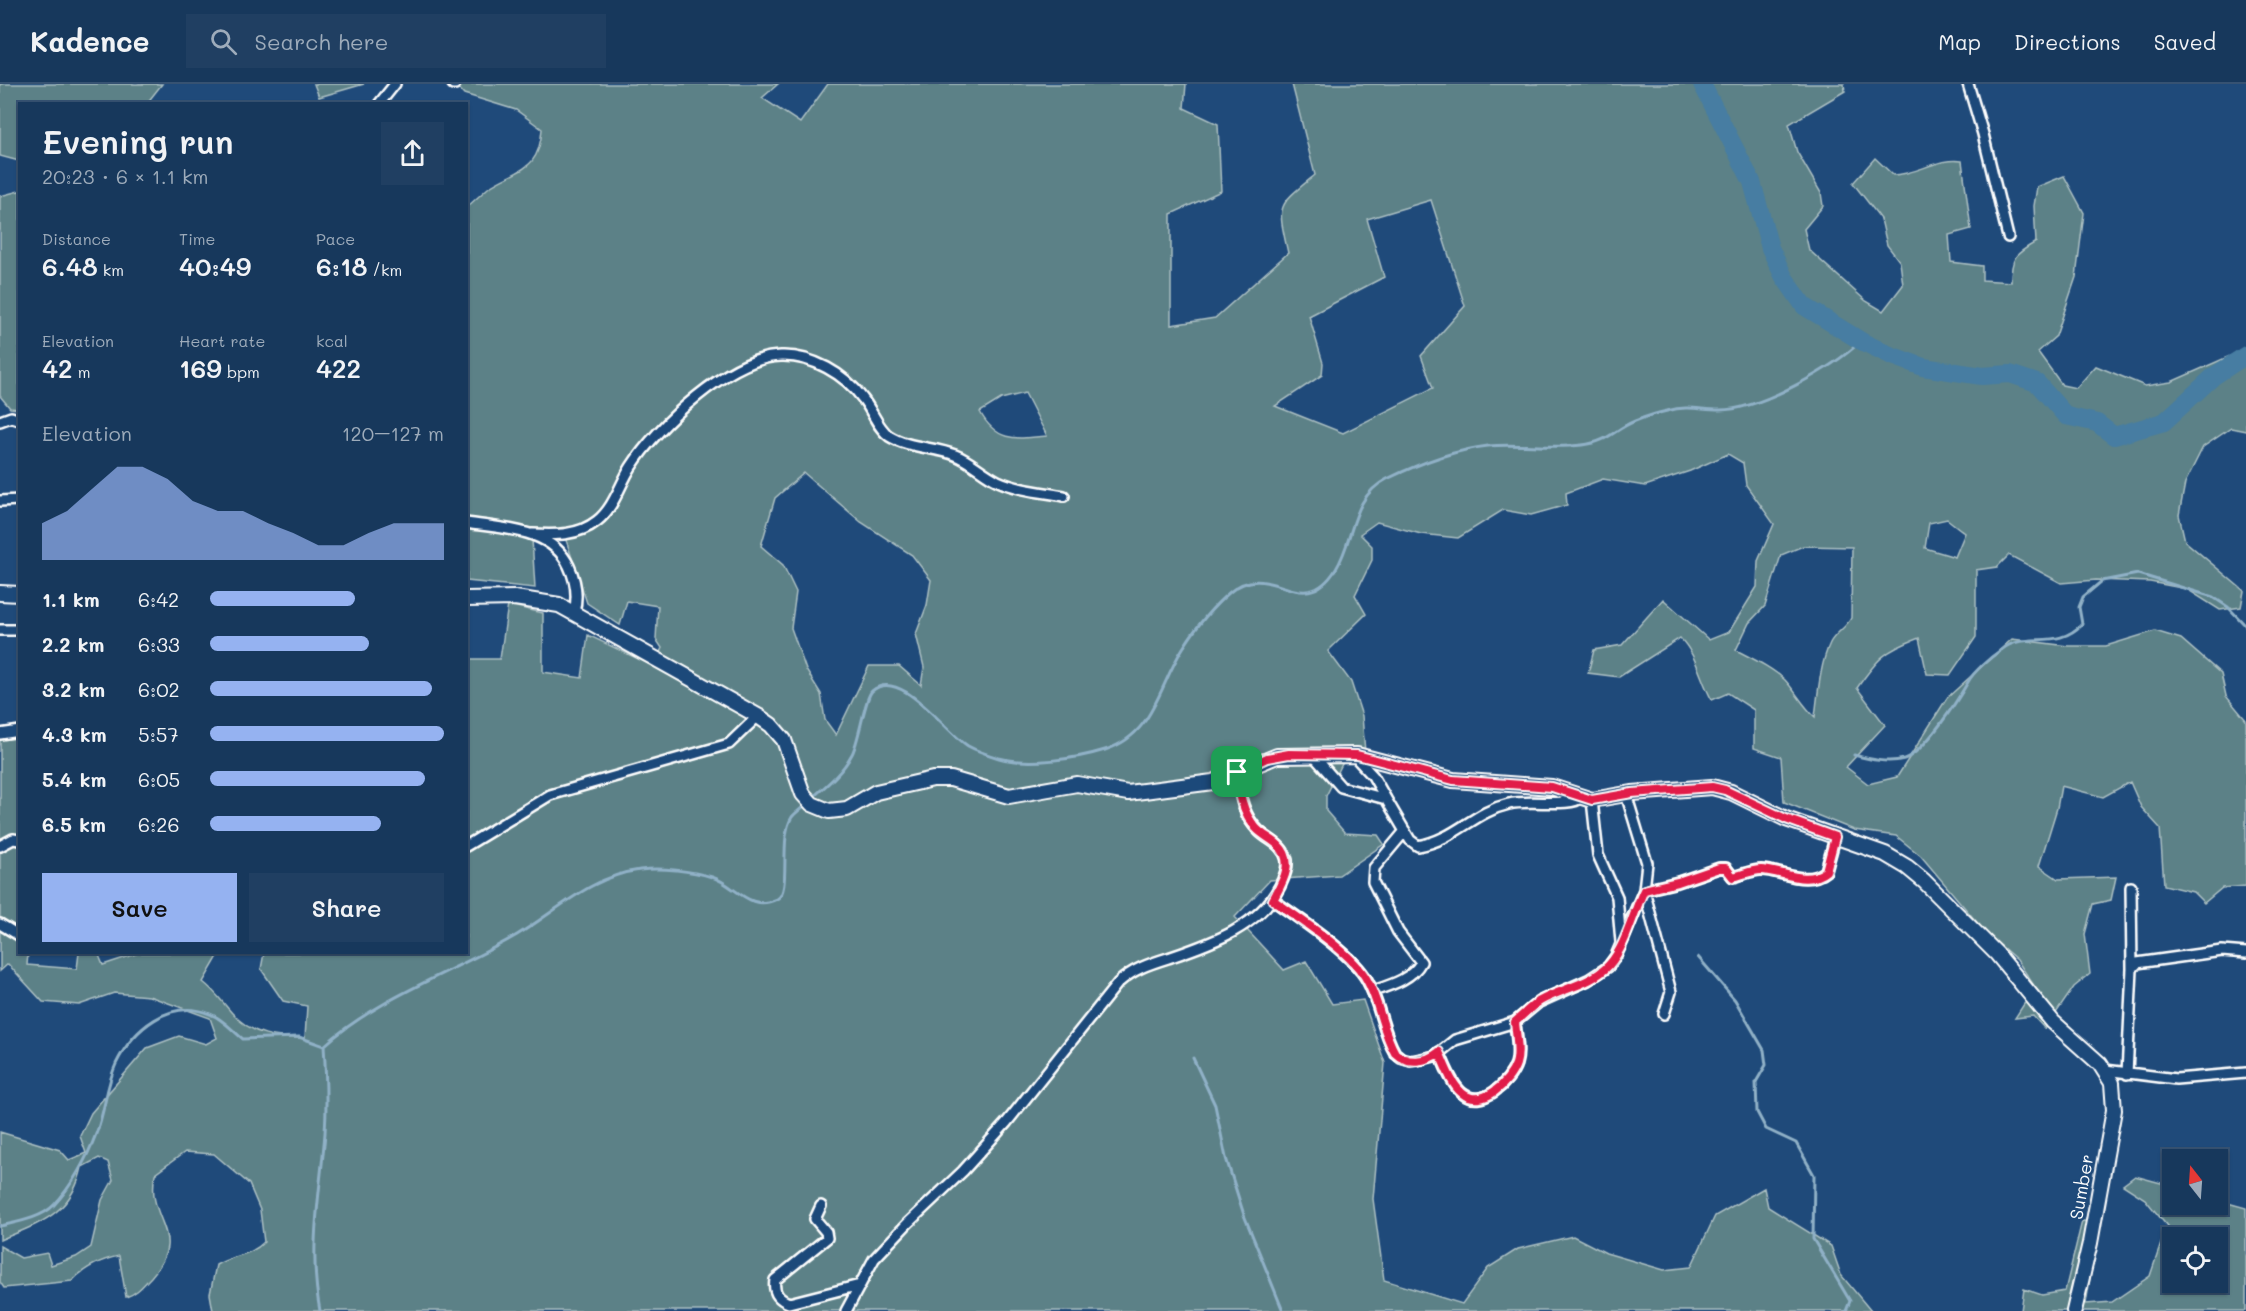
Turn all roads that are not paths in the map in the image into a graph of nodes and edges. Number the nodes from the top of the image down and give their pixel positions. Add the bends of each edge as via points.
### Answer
1 (395, 84) edge
2 (1968, 84) edge
3 (381, 102) edge
4 (2007, 237) dead end
5 (18, 419) edge
6 (0, 421) edge
7 (1064, 496) dead end
8 (18, 500) edge
9 (0, 501) edge
10 (468, 523) edge
11 (532, 534) junction
12 (0, 593) edge
13 (18, 594) edge
14 (468, 599) edge
15 (574, 612) junction
16 (0, 630) edge
17 (18, 630) edge
18 (758, 717) junction
19 (18, 731) edge
20 (0, 734) edge
21 (1312, 754) junction
22 (1357, 755) junction
23 (1237, 772) junction
24 (1626, 794) junction
25 (1386, 799) junction
26 (1586, 799) junction
27 (1405, 831) junction
28 (1835, 837) junction
29 (18, 840) edge
30 (468, 845) edge
31 (0, 846) edge
32 (2131, 887) dead end
33 (1644, 890) junction
34 (1273, 900) junction
35 (0, 924) edge
36 (18, 935) edge
37 (1621, 944) junction
38 (2246, 953) edge
39 (2132, 969) junction
40 (1373, 992) junction
41 (1664, 1014) dead end
42 (1515, 1022) junction
43 (1439, 1052) junction
44 (2105, 1070) junction
45 (2246, 1073) edge
46 (2127, 1074) junction
47 (821, 1206) dead end
48 (860, 1285) junction
49 (846, 1311) edge
50 (2074, 1311) edge

1 - 3 street
2 - 4 street
5 - 6 street
7 - 11 street via 996,480 955,455 890,436 849,383 810,361 777,356 720,380 683,408 645,447 598,520 568,535
8 - 9 street
10 - 11 street
11 - 15 street via 551,542 563,555 576,584
12 - 13 street
14 - 15 street via 539,600
15 - 18 street
16 - 17 street
18 - 23 street via 784,740 800,788 809,801 826,811 843,810 876,792 939,778 1009,796 1077,784 1118,792 1150,791 1213,782
18 - 30 street via 729,744 550,795
19 - 20 street
21 - 22 street
21 - 23 street via 1267,758
21 - 25 street via 1341,787
22 - 25 street
22 - 26 street via 1453,780 1552,787
23 - 34 street via 1240,798 1247,814 1257,829 1278,844 1287,862
24 - 26 street
24 - 28 street via 1712,787
24 - 33 street via 1645,848
25 - 27 street
26 - 27 street via 1501,806 1446,839 1424,845 1415,845
26 - 37 street via 1598,855 1617,897
27 - 40 street via 1374,868 1373,882 1398,932 1420,962 1416,971
28 - 33 street via 1826,871 1816,876 1759,870 1733,877 1726,868 1719,868
28 - 44 street via 1885,854 1917,874 1996,954 2053,1022
29 - 31 street
32 - 39 street
33 - 37 street
33 - 41 street via 1671,992
34 - 40 street via 1355,964
34 - 48 street via 1239,928 1212,942 1136,969 1118,983 1007,1122 881,1251
35 - 36 street
37 - 42 street via 1612,961 1598,974 1539,1002
38 - 39 street via 2222,951 2143,960
39 - 46 street
40 - 43 street via 1392,1048 1401,1058 1418,1061
42 - 43 street via 1464,1036
42 - 43 street via 1516,1064 1504,1086 1489,1094 1464,1095
44 - 46 street
44 - 50 street, Sumber via 2114,1091 2114,1110
45 - 46 street via 2159,1078
47 - 48 street via 815,1219 827,1238 775,1280 776,1293 789,1303
48 - 49 street

